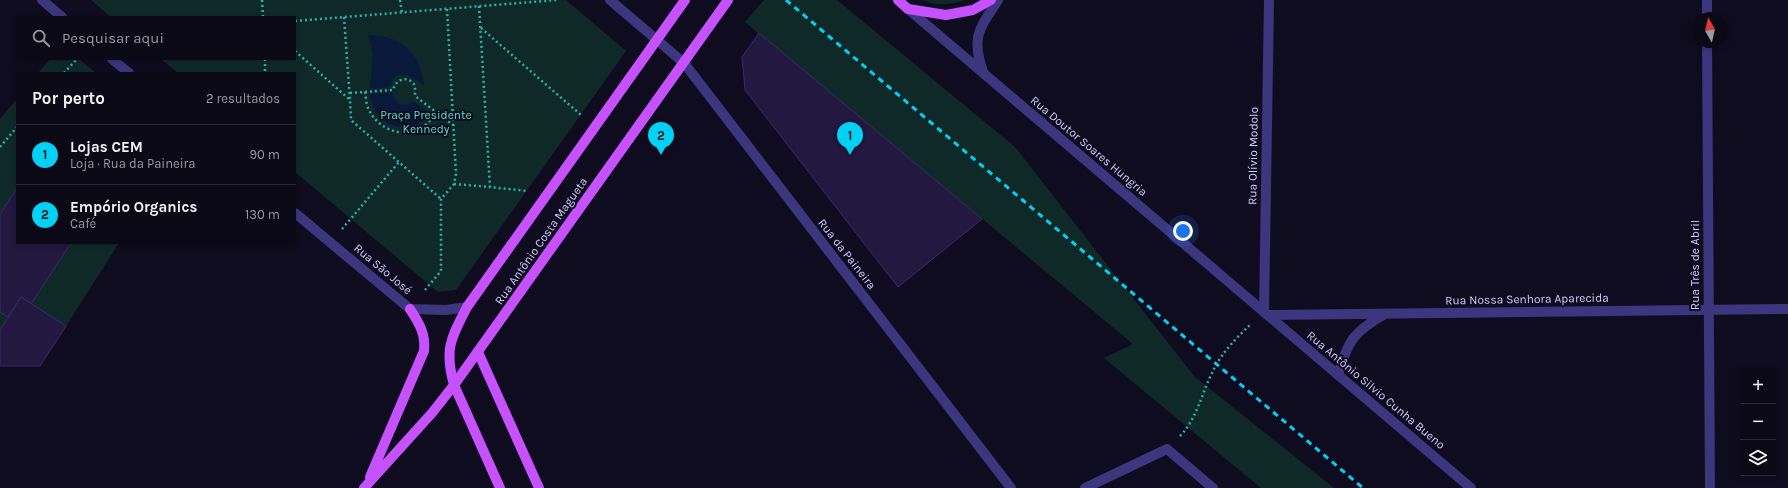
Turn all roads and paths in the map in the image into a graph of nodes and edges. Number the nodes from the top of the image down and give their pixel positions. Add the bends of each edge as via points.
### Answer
1 (42, 0) edge
2 (262, 0) edge
3 (400, 0) edge
4 (498, 0) edge
5 (557, 0) edge
6 (610, 0) edge
7 (685, 0) edge
8 (728, 0) edge
9 (898, 0) edge
10 (991, 0) edge
11 (998, 0) edge
12 (1269, 0) edge
13 (1707, 0) edge
14 (498, 5) junction
15 (479, 6) junction
16 (447, 9) junction
17 (908, 9) junction
18 (402, 12) junction
19 (1707, 12) edge
20 (61, 16) edge
21 (263, 16) edge
22 (344, 17) junction
23 (296, 21) edge
24 (480, 28) junction
25 (657, 40) junction
26 (1707, 48) edge
27 (296, 52) edge
28 (76, 60) edge
29 (113, 60) edge
30 (265, 60) edge
31 (684, 63) junction
32 (65, 72) edge
33 (128, 72) edge
34 (265, 72) edge
35 (983, 72) junction
36 (365, 92) junction
37 (350, 93) junction
38 (350, 100) junction
39 (436, 113) junction
40 (454, 125) junction
41 (16, 128) edge
42 (595, 128) junction
43 (0, 147) edge
44 (399, 162) junction
45 (454, 184) junction
46 (490, 187) junction
47 (547, 194) junction
48 (441, 199) junction
49 (296, 213) edge
50 (331, 243) junction
51 (467, 306) junction
52 (410, 309) junction
53 (1788, 309) edge
54 (1708, 310) junction
55 (1265, 313) junction
56 (1386, 313) junction
57 (478, 352) junction
58 (1338, 375) junction
59 (454, 386) junction
60 (1166, 449) junction
61 (365, 488) edge
62 (500, 488) edge
63 (539, 488) edge
64 (1011, 488) edge
65 (1085, 488) edge
66 (1213, 488) edge
67 (1471, 488) edge
68 (1710, 488) edge

1 - 20 street
2 - 21 path
3 - 18 path
4 - 14 path
5 - 14 path
6 - 25 street, Rua da Paineira
7 - 25 main road, Rua Antônio Costa Magueta
8 - 31 main road, Rua Antônio Costa Magueta
9 - 17 main road, Rua Doutor Soares Hungria
10 - 17 main road via 973,10 946,15
11 - 35 street via 982,25 977,39
12 - 55 street, Rua Olívio Modolo
13 - 19 street
14 - 15 path
15 - 16 path
15 - 24 path
16 - 18 path
16 - 40 path
17 - 35 street, Rua Doutor Soares Hungria
18 - 22 path
22 - 23 path
22 - 37 path
24 - 42 path
24 - 46 path
25 - 31 street, Rua da Paineira
25 - 42 main road, Rua Antônio Costa Magueta
26 - 54 street, Rua Três de Abril
27 - 38 path
28 - 32 path
29 - 33 street
30 - 34 path
31 - 57 main road, Rua Antônio Costa Magueta
31 - 64 street, Rua da Paineira
35 - 55 street, Rua Doutor Soares Hungria
36 - 37 path
36 - 39 path via 393,90 394,85 400,80 410,80 415,86 415,96
36 - 39 path via 368,109 375,119 385,128 396,132 409,132 421,128
37 - 38 path
38 - 44 path via 351,120
39 - 40 path
40 - 45 path
41 - 43 path
42 - 47 main road, Rua Antônio Costa Magueta
44 - 48 path
44 - 50 path
45 - 46 path
45 - 48 path
46 - 47 path
47 - 51 main road, Rua Antônio Costa Magueta
48 - 52 path via 441,271
49 - 50 street, Rua São José
50 - 52 street, Rua São José
51 - 52 street, Rua São José via 446,310
51 - 59 main road, Rua Antônio Costa Magueta via 448,350 449,370
52 - 61 main road via 426,340 424,351
53 - 54 street, Rua Nossa Senhora Aparecida
54 - 56 street, Rua Nossa Senhora Aparecida
54 - 68 street, Rua Três de Abril
55 - 56 street, Rua Nossa Senhora Aparecida
55 - 58 street, Rua Antônio Silvio Cunha Bueno
55 - 60 path via 1239,336 1217,364 1188,428
56 - 58 street via 1354,335
57 - 59 main road, Rua Antônio Costa Magueta
57 - 63 main road
58 - 67 street, Rua Antônio Silvio Cunha Bueno
59 - 61 main road, Rua Antônio Costa Magueta
59 - 62 main road, Rua Antônio Costa Magueta
60 - 65 street
60 - 66 street

